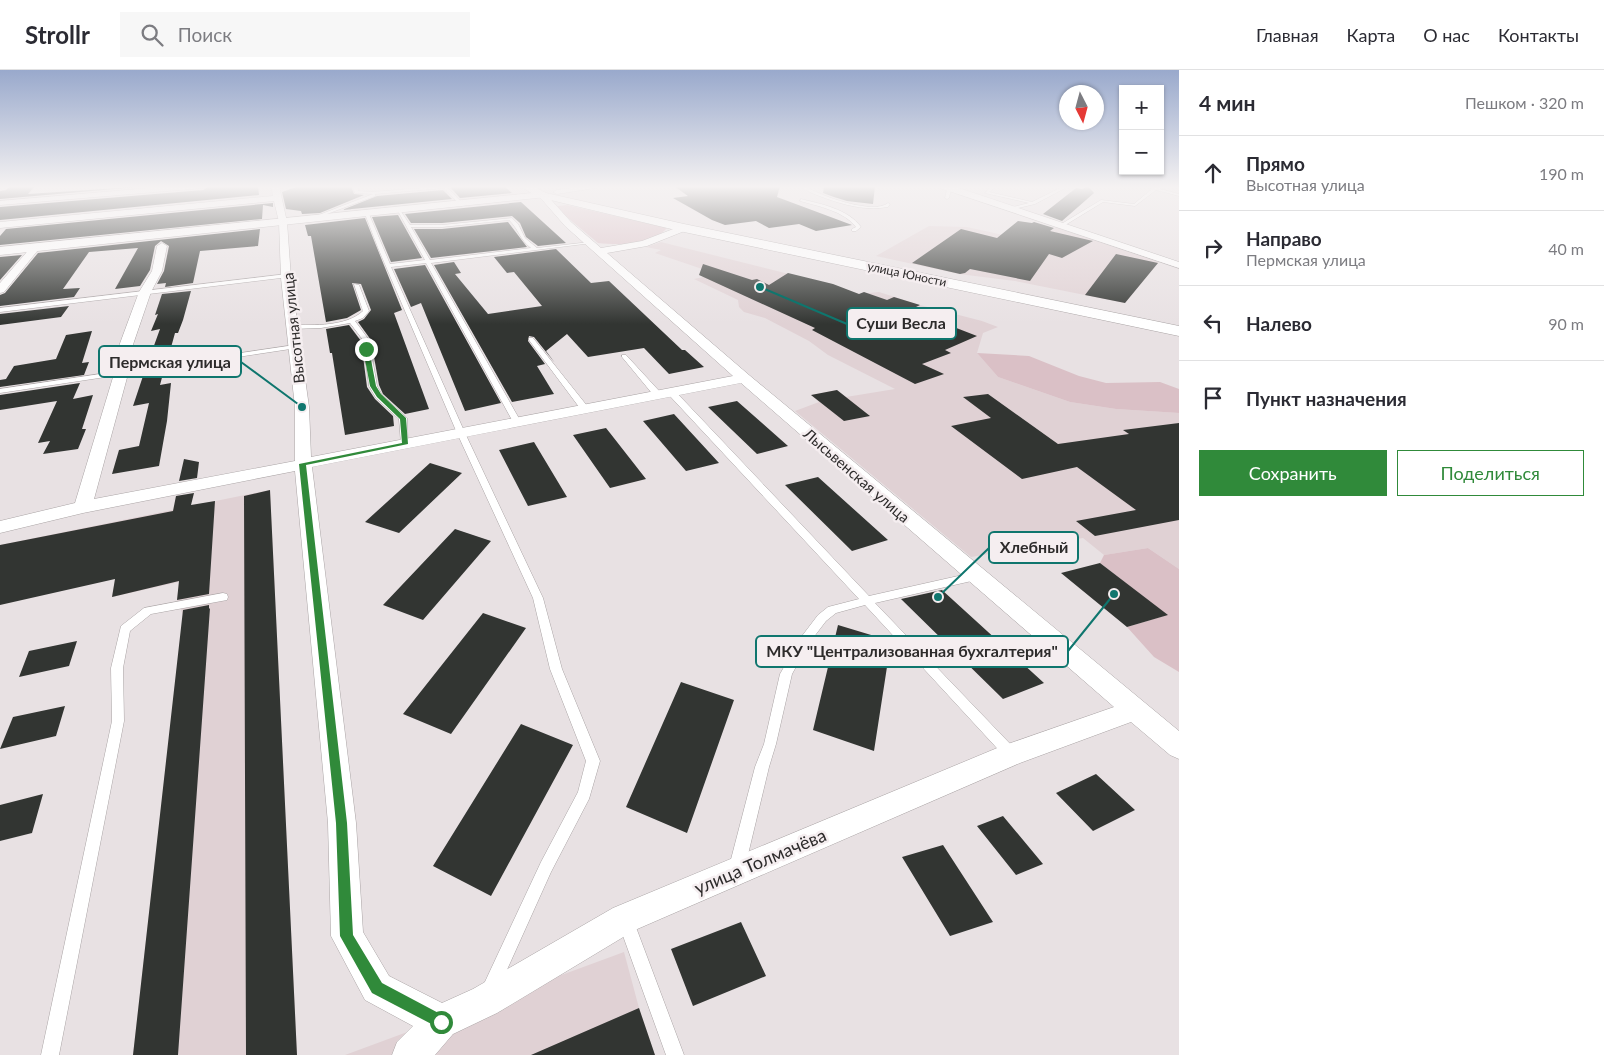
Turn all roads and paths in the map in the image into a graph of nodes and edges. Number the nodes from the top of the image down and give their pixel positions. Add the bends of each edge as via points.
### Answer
1 (188, 232) edge
2 (284, 232) edge
3 (374, 232) edge
4 (411, 232) edge
5 (520, 232) edge
6 (581, 232) edge
7 (674, 232) edge
8 (703, 232) edge
9 (1078, 232) edge
10 (162, 246) dead end
11 (594, 247) junction
12 (35, 248) junction
13 (536, 249) junction
14 (0, 252) edge
15 (428, 262) junction
16 (1179, 265) edge
17 (388, 266) junction
18 (287, 276) junction
19 (356, 285) dead end
20 (0, 290) edge
21 (145, 292) junction
22 (0, 310) edge
23 (352, 321) junction
24 (1179, 331) edge
25 (294, 337) junction
26 (531, 339) dead end
27 (624, 356) dead end
28 (121, 374) junction
29 (744, 378) junction
30 (0, 391) edge
31 (665, 394) junction
32 (585, 409) junction
33 (517, 422) junction
34 (461, 433) junction
35 (405, 444) junction
36 (303, 464) junction
37 (83, 507) junction
38 (0, 527) edge
39 (976, 576) junction
40 (223, 597) dead end
41 (868, 602) junction
42 (1134, 710) junction
43 (1179, 747) edge
44 (1011, 754) junction
45 (736, 872) junction
46 (624, 919) junction
47 (484, 1001) junction
48 (441, 1022) junction
49 (50, 1055) edge
50 (410, 1055) edge
51 (675, 1055) edge

1 - 12 main road
2 - 18 street, Высотная улица
3 - 17 lane
4 - 15 lane
5 - 13 lane
6 - 11 street, Лысьвенская улица
7 - 11 street via 644,244
8 - 24 main road, улица Юности
9 - 16 street
10 - 21 street via 157,271
11 - 13 lane
11 - 29 street, Лысьвенская улица
12 - 14 main road
12 - 20 street
13 - 15 lane
15 - 17 lane
15 - 33 lane
17 - 34 lane
18 - 21 lane
18 - 25 street, Высотная улица
19 - 23 lane via 366,311
21 - 22 lane
21 - 28 street via 119,365
23 - 25 lane via 310,327
23 - 35 lane via 366,340 373,386 403,418
25 - 28 lane
25 - 36 street, Высотная улица via 302,407
26 - 32 lane
27 - 31 lane
28 - 30 lane
28 - 37 street
29 - 31 street
29 - 39 street, Лысьвенская улица
31 - 32 street
31 - 41 lane
32 - 33 street
33 - 34 street
34 - 35 street
34 - 47 lane via 538,598 556,670 593,761 584,794
35 - 36 street
36 - 37 street
36 - 48 street, Высотная улица via 342,823 347,936 377,988
37 - 38 street
39 - 41 lane
39 - 42 street, Лысьвенская улица
40 - 49 lane via 148,610 125,629 116,668 118,721
41 - 44 lane
41 - 45 lane via 832,610 822,618 786,674
42 - 43 street, Лысьвенская улица
42 - 44 street, улица Толмачёва
44 - 45 street, улица Толмачёва
45 - 46 street, улица Толмачёва
46 - 47 street, улица Толмачёва
46 - 51 lane
47 - 48 street, улица Толмачёва
48 - 50 street, улица Толмачёва

